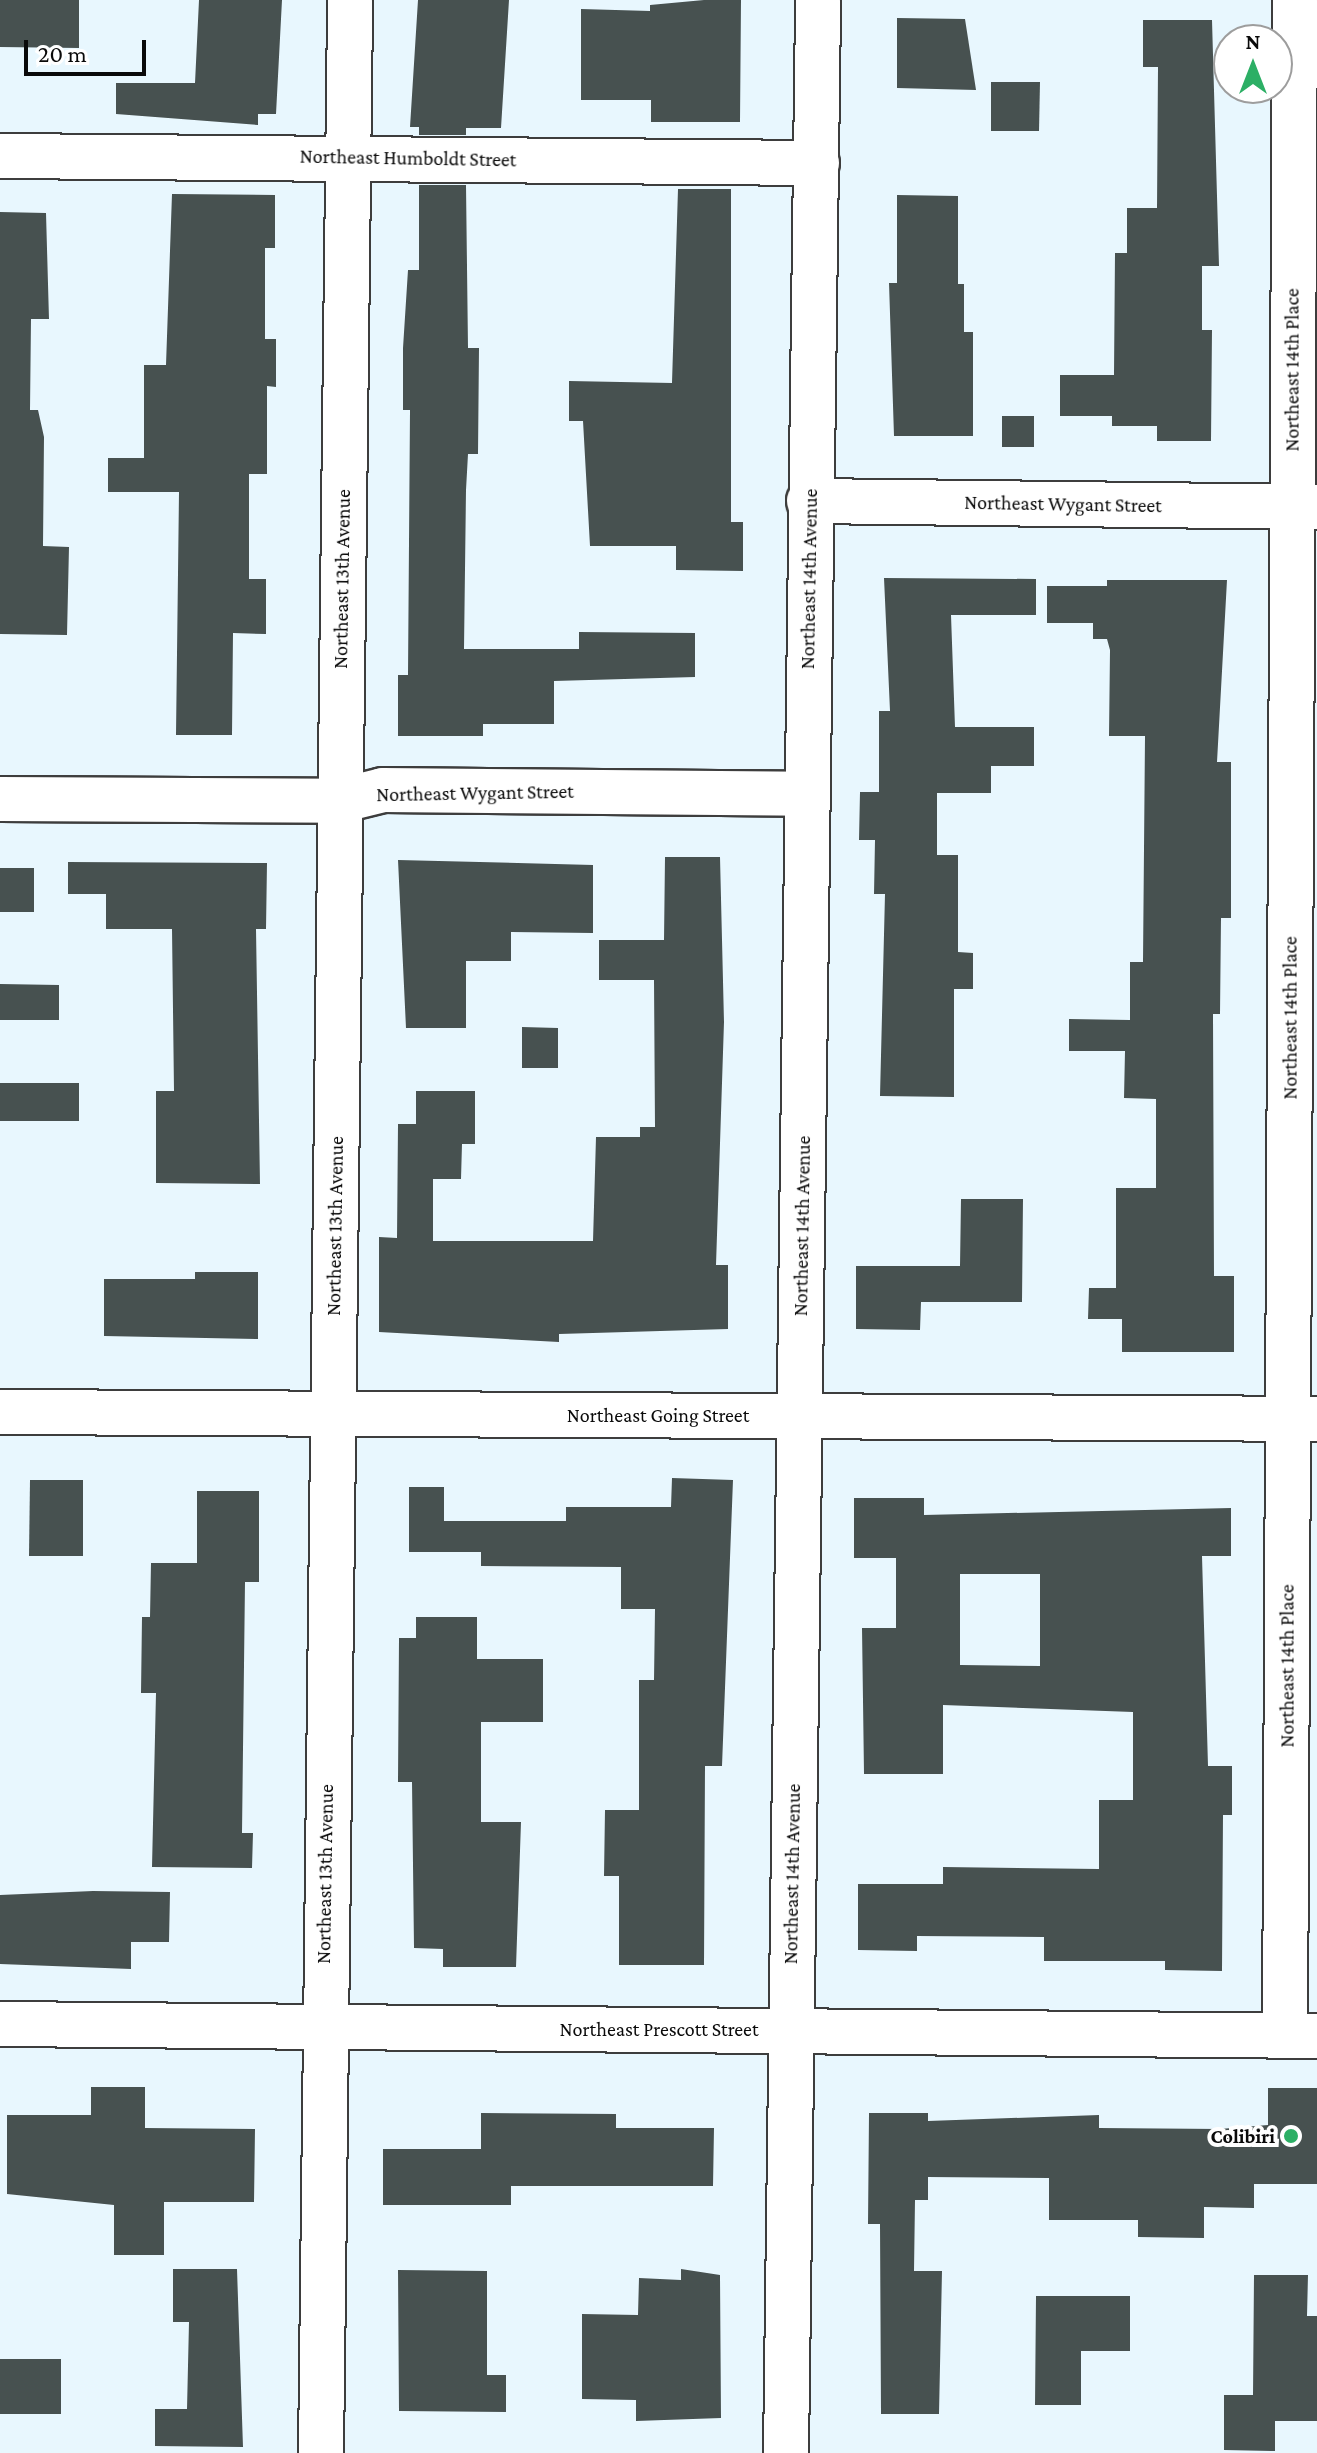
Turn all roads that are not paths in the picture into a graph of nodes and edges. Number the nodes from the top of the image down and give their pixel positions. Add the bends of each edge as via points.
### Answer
1 (350, 0) edge
2 (818, 0) edge
3 (1295, 0) edge
4 (0, 156) edge
5 (348, 157) junction
6 (817, 163) junction
7 (809, 501) junction
8 (1304, 507) edge
9 (806, 794) junction
10 (0, 799) edge
11 (339, 801) junction
12 (0, 1412) edge
13 (332, 1414) junction
14 (800, 1416) junction
15 (1303, 1419) edge
16 (0, 2024) edge
17 (322, 2027) junction
18 (790, 2029) junction
19 (1301, 2036) edge
20 (321, 2453) edge
21 (786, 2453) edge

1 - 5 street, Northeast 13th Avenue
2 - 6 street, Northeast 14th Avenue
3 - 8 street, Northeast 14th Place
4 - 5 street, Northeast Humboldt Street
5 - 6 street, Northeast Humboldt Street
5 - 11 street, Northeast 13th Avenue
6 - 7 street, Northeast 14th Avenue
7 - 8 street, Northeast Wygant Street
7 - 9 street, Northeast 14th Avenue
8 - 15 street, Northeast 14th Place
9 - 11 street, Northeast Wygant Street via 383,790
9 - 14 street, Northeast 14th Avenue
10 - 11 street, Northeast Wygant Street
11 - 13 street, Northeast 13th Avenue
12 - 13 street, Northeast Going Street
13 - 14 street, Northeast Going Street
13 - 17 street, Northeast 13th Avenue
14 - 15 street, Northeast Going Street
14 - 18 street, Northeast 14th Avenue
15 - 19 street, Northeast 14th Place
16 - 17 street, Northeast Prescott Street
17 - 18 street, Northeast Prescott Street
17 - 20 street, Northeast 13th Avenue
18 - 19 street, Northeast Prescott Street
18 - 21 street, Northeast 14th Avenue

